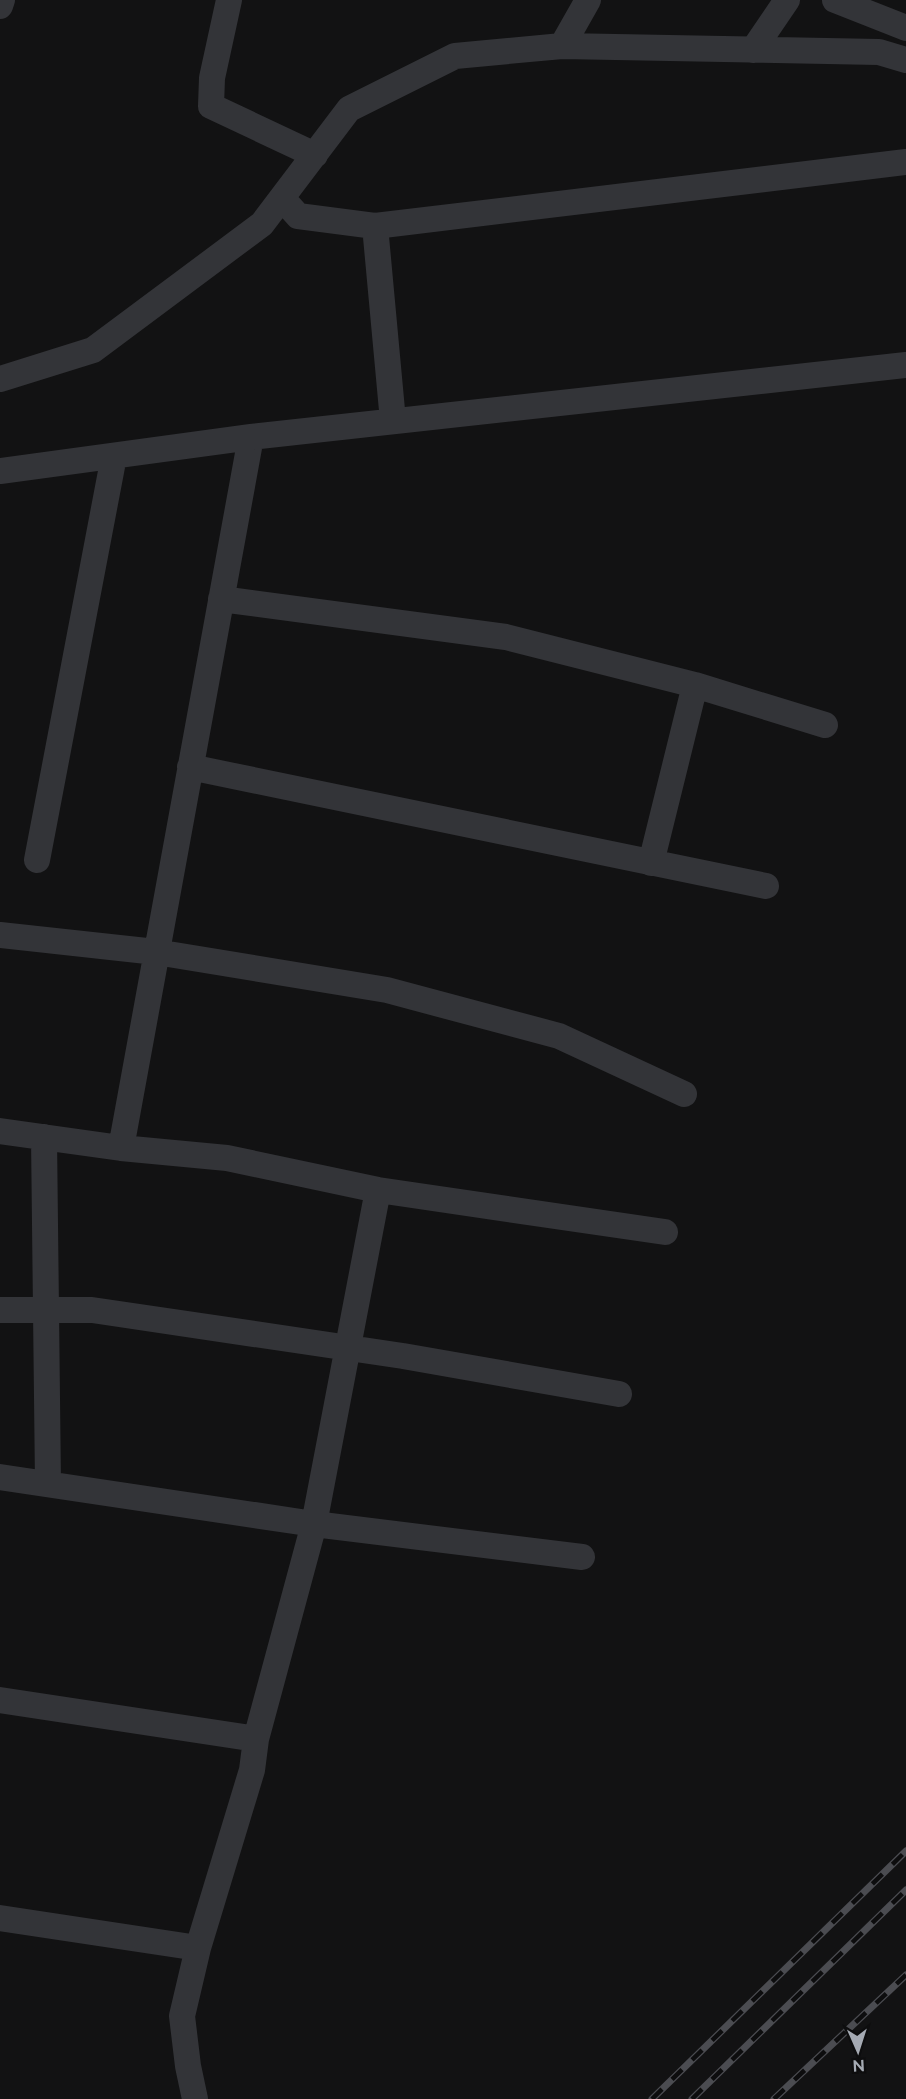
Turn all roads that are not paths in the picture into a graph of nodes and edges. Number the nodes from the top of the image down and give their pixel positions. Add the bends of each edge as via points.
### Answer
1 (2, 0) edge
2 (230, 0) edge
3 (588, 0) edge
4 (787, 0) edge
5 (835, 0) edge
6 (0, 6) edge
7 (906, 28) edge
8 (562, 46) junction
9 (753, 50) junction
10 (906, 60) edge
11 (315, 155) junction
12 (906, 162) edge
13 (282, 198) junction
14 (375, 226) junction
15 (906, 364) edge
16 (0, 379) edge
17 (393, 421) junction
18 (251, 437) junction
19 (114, 456) junction
20 (0, 471) edge
21 (221, 599) junction
22 (695, 685) junction
23 (825, 725) dead end
24 (190, 768) junction
25 (37, 860) dead end
26 (651, 863) junction
27 (765, 886) dead end
28 (0, 935) edge
29 (156, 952) junction
30 (684, 1094) dead end
31 (0, 1131) edge
32 (44, 1137) junction
33 (121, 1148) junction
34 (378, 1190) junction
35 (665, 1232) dead end
36 (0, 1310) edge
37 (46, 1310) junction
38 (348, 1347) junction
39 (619, 1394) dead end
40 (0, 1477) edge
41 (48, 1484) junction
42 (314, 1524) junction
43 (582, 1557) dead end
44 (0, 1700) edge
45 (256, 1739) junction
46 (0, 1918) edge
47 (198, 1948) junction
48 (195, 2099) edge

1 - 6 street
2 - 11 street via 212,78 211,106
3 - 8 street
4 - 9 street
5 - 7 street
8 - 9 street
8 - 11 street via 455,56 349,109
9 - 10 street via 879,52
11 - 13 street
12 - 14 street
13 - 14 street via 298,216
13 - 16 street via 262,224 93,350
14 - 17 street
15 - 17 street
17 - 18 street
18 - 19 street
18 - 21 street
19 - 20 street
19 - 25 street
21 - 22 street via 506,636
21 - 24 street
22 - 23 street
22 - 26 street
24 - 26 street
24 - 29 street
26 - 27 street
28 - 29 street
29 - 30 street via 387,990 558,1036
29 - 33 street
31 - 32 street
32 - 33 street
32 - 37 street
33 - 34 street via 226,1158
34 - 35 street
34 - 38 street
36 - 37 street
37 - 38 street via 92,1310
37 - 41 street
38 - 39 street
38 - 42 street
40 - 41 street
41 - 42 street
42 - 43 street
42 - 45 street
44 - 45 street
45 - 47 street via 252,1770
46 - 47 street
47 - 48 street via 182,2016

